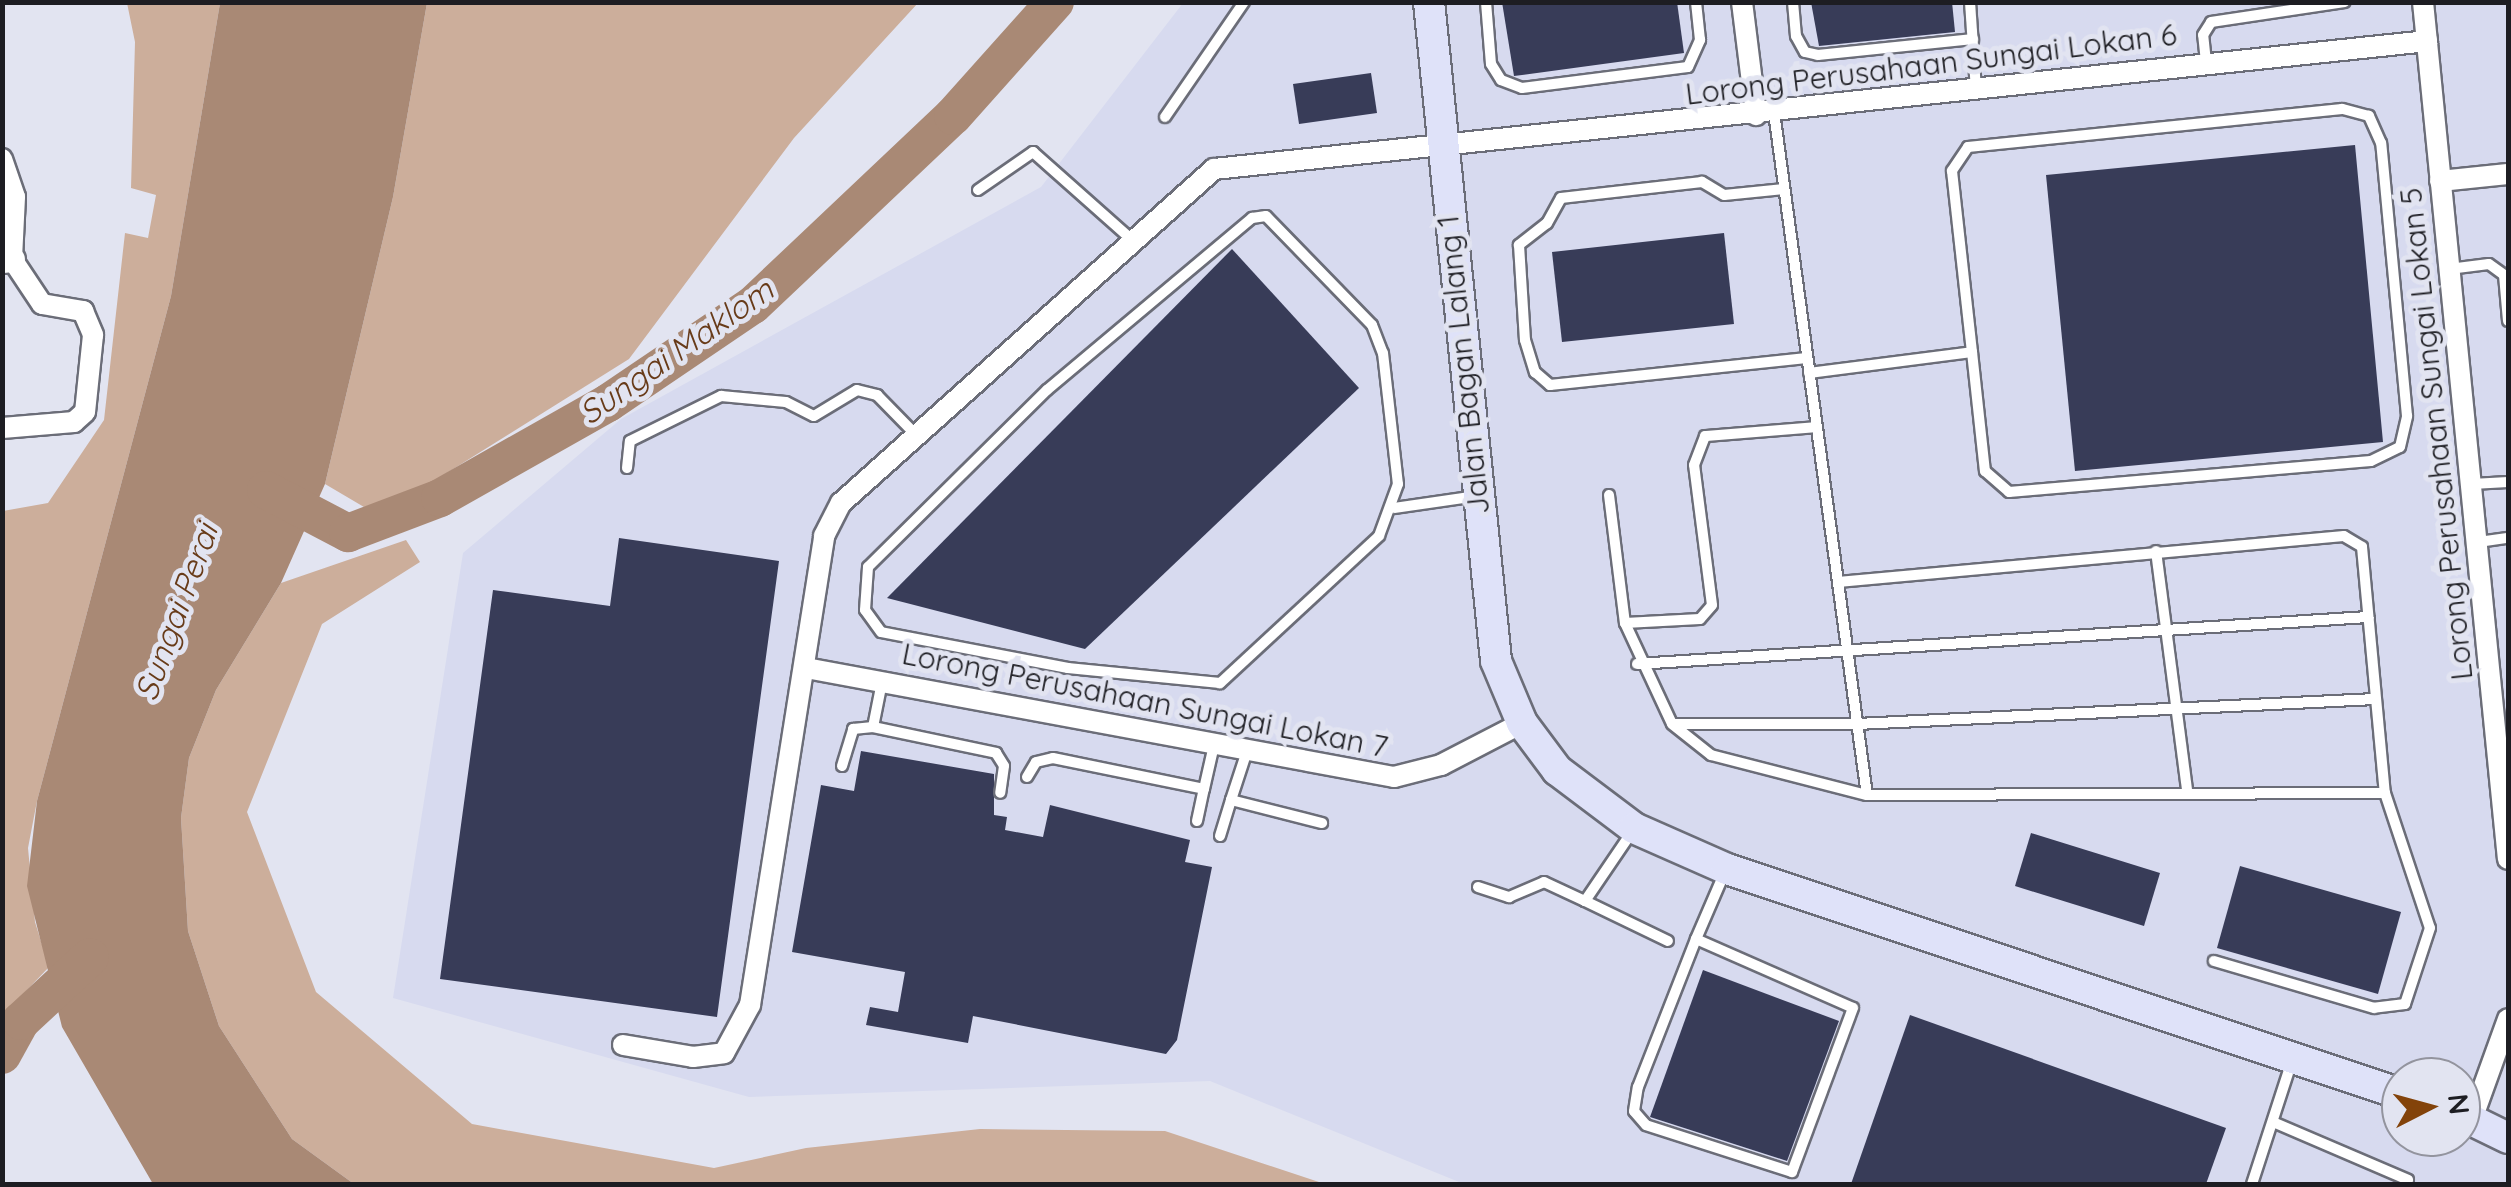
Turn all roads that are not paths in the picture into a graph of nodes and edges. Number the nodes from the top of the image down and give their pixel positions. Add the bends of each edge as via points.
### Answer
1 (1244, 2) edge
2 (1429, 2) edge
3 (1486, 2) edge
4 (1696, 2) edge
5 (1742, 2) edge
6 (1793, 2) edge
7 (1970, 2) edge
8 (2345, 2) edge
9 (2424, 2) edge
10 (1973, 40) junction
11 (2428, 41) junction
12 (2206, 62) junction
13 (1976, 90) junction
14 (1765, 114) junction
15 (1165, 117) dead end
16 (1441, 148) junction
17 (2, 158) edge
18 (2508, 174) edge
19 (2440, 181) junction
20 (978, 190) dead end
21 (1784, 190) junction
22 (1130, 238) junction
23 (7, 260) edge
24 (2448, 270) junction
25 (2508, 322) edge
26 (1972, 352) junction
27 (1808, 358) junction
28 (1810, 373) junction
29 (1816, 426) junction
30 (2, 428) edge
31 (916, 435) junction
32 (627, 468) dead end
33 (2508, 482) edge
34 (2472, 484) junction
35 (1477, 496) junction
36 (1609, 496) dead end
37 (1394, 508) junction
38 (2508, 538) edge
39 (2478, 542) junction
40 (2156, 551) junction
41 (1838, 582) junction
42 (2368, 616) junction
43 (1624, 623) junction
44 (2162, 632) junction
45 (1847, 650) junction
46 (1638, 664) junction
47 (806, 668) junction
48 (883, 681) junction
49 (2376, 698) junction
50 (2179, 712) junction
51 (1522, 722) junction
52 (1672, 724) junction
53 (1857, 724) junction
54 (873, 727) junction
55 (1214, 745) junction
56 (1248, 752) junction
57 (842, 766) dead end
58 (1027, 777) dead end
59 (1204, 789) junction
60 (2187, 791) junction
61 (1000, 793) dead end
62 (2385, 793) junction
63 (1866, 795) junction
64 (1231, 800) junction
65 (1197, 821) dead end
66 (1322, 823) dead end
67 (1634, 828) junction
68 (1220, 836) dead end
69 (2508, 859) edge
70 (1726, 869) junction
71 (1478, 888) dead end
72 (1586, 901) junction
73 (1668, 940) dead end
74 (1696, 940) junction
75 (2214, 960) dead end
76 (2508, 1020) edge
77 (623, 1045) dead end
78 (2293, 1055) junction
79 (2481, 1082) edge
80 (2381, 1087) edge
81 (2273, 1122) junction
82 (2481, 1124) edge
83 (2508, 1138) edge
84 (2408, 1180) dead end
85 (2252, 1184) edge

1 - 15 lane
2 - 16 main road, Jalan Bagan Lalang 1
3 - 4 lane via 1492,64 1501,80 1522,88 1688,67 1700,40
5 - 14 street
6 - 10 lane via 1796,36 1805,52 1818,55
7 - 10 lane
8 - 12 lane via 2211,22
9 - 11 street, Lorong Perusahaan Sungai Lokan 5
10 - 13 lane
11 - 12 street, Lorong Perusahaan Sungai Lokan 6
11 - 19 street, Lorong Perusahaan Sungai Lokan 5
12 - 13 street, Lorong Perusahaan Sungai Lokan 6
13 - 14 street, Lorong Perusahaan Sungai Lokan 6
14 - 16 street, Lorong Perusahaan Sungai Lokan 6
14 - 21 lane
16 - 22 street, Lorong Perusahaan Sungai Lokan 6 via 1214,169
16 - 35 main road, Jalan Bagan Lalang 1
17 - 23 street via 15,197
18 - 19 street
19 - 24 street, Lorong Perusahaan Sungai Lokan 5
20 - 22 lane via 1033,152
21 - 27 lane
21 - 27 lane via 1724,195 1702,182 1560,198 1547,223 1519,245 1526,340 1535,372 1550,385
22 - 31 street, Lorong Perusahaan Sungai Lokan 6
23 - 30 street via 42,304 83,311 93,335 85,412 74,422
24 - 25 lane via 2488,264 2504,276
24 - 34 street, Lorong Perusahaan Sungai Lokan 5
26 - 26 lane via 1985,471 2009,492 2371,461 2400,446 2405,396 2381,143 2369,116 2342,109 1968,147 1952,171
26 - 28 lane
27 - 28 lane
28 - 29 lane
29 - 41 lane
29 - 43 lane via 1704,436 1694,465 1712,605 1700,619
31 - 32 lane via 876,396 857,390 814,416 786,402 722,396 630,441
31 - 47 street, Lorong Perusahaan Sungai Lokan 6 via 841,504 824,536
33 - 34 lane
34 - 39 street, Lorong Perusahaan Sungai Lokan 5
35 - 37 lane
35 - 51 main road, Jalan Bagan Lalang 1 via 1496,662
36 - 43 lane
37 - 37 lane via 1380,536 1220,683 934,648 881,632 864,610 868,567 1047,390 1252,218 1279,223 1372,325 1388,385
38 - 39 lane
39 - 69 street, Lorong Perusahaan Sungai Lokan 5
40 - 41 lane
40 - 42 lane via 2344,536 2362,546
40 - 44 lane
41 - 45 lane
42 - 44 lane
42 - 49 lane
43 - 46 lane
44 - 45 lane
44 - 50 lane
45 - 46 lane
45 - 53 lane
46 - 52 lane
47 - 48 street, Lorong Perusahaan Sungai Lokan 7
47 - 77 street, Lorong Perusahaan Sungai Lokan 6 via 762,948 736,1039 709,1057
48 - 54 lane
48 - 55 street, Lorong Perusahaan Sungai Lokan 7
49 - 50 lane
49 - 62 lane
50 - 53 lane
50 - 60 lane
51 - 56 street, Lorong Perusahaan Sungai Lokan 7 via 1416,776
51 - 67 main road, Jalan Bagan Lalang 1 via 1557,770
52 - 53 lane
52 - 63 lane via 1711,755
53 - 63 lane
54 - 57 lane via 853,730
54 - 61 lane via 996,753 1004,766
55 - 56 street, Lorong Perusahaan Sungai Lokan 7
55 - 59 lane
56 - 64 lane
58 - 59 lane via 1036,762 1053,758
59 - 65 lane
60 - 62 lane
60 - 63 lane
62 - 75 lane via 2430,928 2406,1004 2374,1008
64 - 66 lane
64 - 68 lane
67 - 70 main road, Jalan Bagan Lalang 1
67 - 72 lane
70 - 74 lane
70 - 78 main road, Jalan Bagan Lalang 1
71 - 72 lane via 1509,897 1544,882
72 - 73 lane
74 - 74 lane via 1634,1111 1646,1125 1792,1172 1853,1008
76 - 79 street
78 - 80 main road, Jalan Bagan Lalang 1
78 - 81 lane
81 - 84 lane
81 - 85 lane
82 - 83 main road

